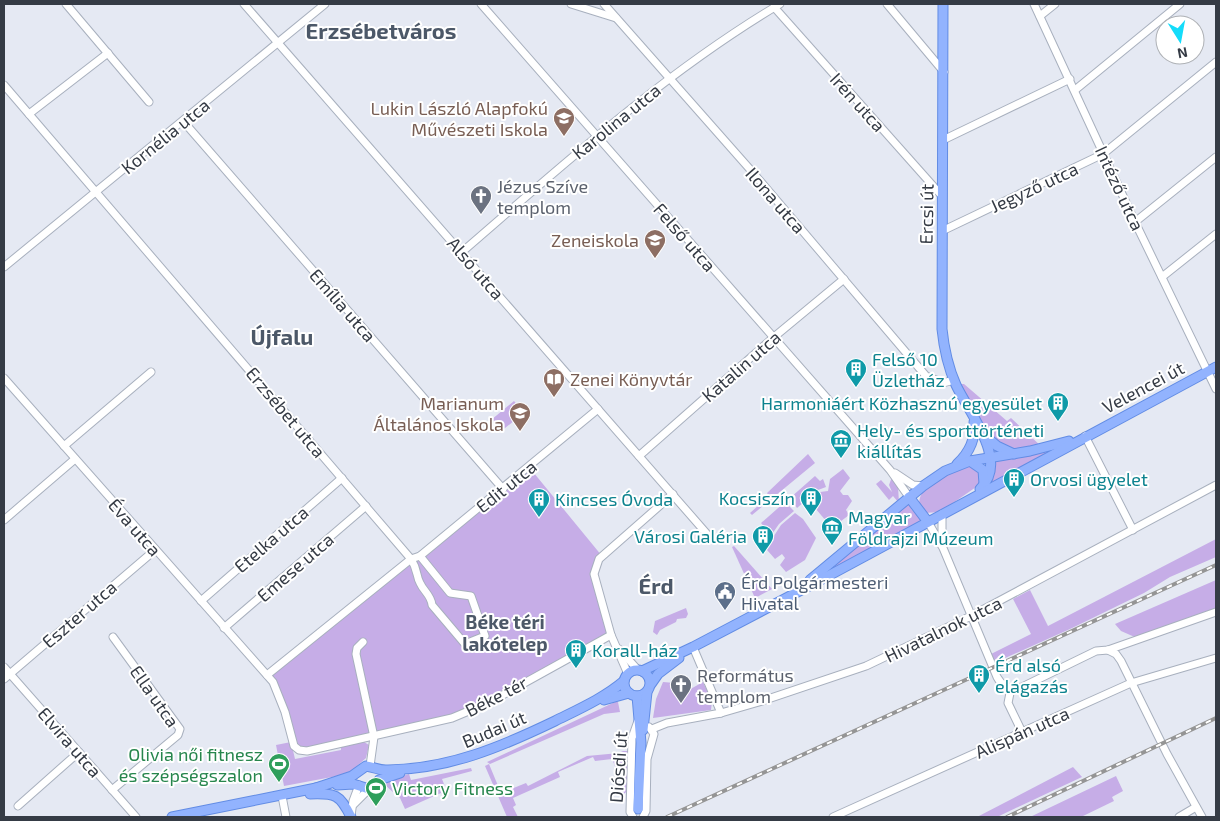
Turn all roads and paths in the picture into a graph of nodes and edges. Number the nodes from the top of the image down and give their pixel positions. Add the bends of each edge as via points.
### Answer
1 (66, 4) edge
2 (244, 4) edge
3 (325, 4) edge
4 (480, 4) edge
5 (571, 4) edge
6 (604, 4) edge
7 (887, 4) edge
8 (943, 4) edge
9 (1034, 4) edge
10 (1055, 4) edge
11 (1180, 4) edge
12 (777, 6) edge
13 (1040, 16) junction
14 (616, 18) junction
15 (278, 44) junction
16 (108, 53) junction
17 (1216, 62) edge
18 (944, 72) junction
19 (668, 78) junction
20 (1070, 79) junction
21 (4, 85) edge
22 (1075, 90) junction
23 (150, 102) dead end
24 (30, 114) junction
25 (183, 121) junction
26 (596, 135) junction
27 (943, 140) junction
28 (1103, 154) junction
29 (1216, 157) edge
30 (97, 191) junction
31 (942, 196) junction
32 (1135, 222) junction
33 (942, 231) junction
34 (1216, 234) edge
35 (462, 252) junction
36 (4, 267) edge
37 (1162, 277) junction
38 (844, 278) junction
39 (774, 337) junction
40 (1216, 367) edge
41 (151, 372) dead end
42 (1207, 372) junction
43 (4, 378) edge
44 (954, 380) junction
45 (1216, 389) edge
46 (598, 409) junction
47 (973, 419) junction
48 (982, 434) junction
49 (1085, 436) junction
50 (64, 446) junction
51 (1015, 454) junction
52 (639, 456) junction
53 (991, 457) junction
54 (75, 459) junction
55 (970, 461) junction
56 (954, 467) junction
57 (890, 470) junction
58 (342, 478) junction
59 (1216, 484) edge
60 (923, 486) junction
61 (984, 486) junction
62 (503, 489) junction
63 (673, 494) junction
64 (909, 498) junction
65 (971, 498) junction
66 (366, 506) junction
67 (942, 514) junction
68 (4, 520) edge
69 (928, 522) junction
70 (1133, 530) junction
71 (707, 534) dead end
72 (943, 548) junction
73 (155, 550) junction
74 (420, 556) junction
75 (411, 559) junction
76 (788, 596) junction
77 (201, 601) junction
78 (1216, 612) edge
79 (971, 616) junction
80 (224, 628) junction
81 (611, 635) junction
82 (112, 637) dead end
83 (363, 642) dead end
84 (616, 645) junction
85 (693, 647) junction
86 (1108, 650) junction
87 (1216, 658) edge
88 (4, 667) edge
89 (640, 670) junction
90 (10, 674) junction
91 (267, 675) junction
92 (626, 678) junction
93 (4, 679) edge
94 (1131, 683) junction
95 (649, 688) junction
96 (1011, 688) junction
97 (633, 695) junction
98 (585, 706) junction
99 (721, 713) junction
100 (643, 719) junction
101 (652, 729) junction
102 (1022, 732) junction
103 (374, 737) junction
104 (79, 752) junction
105 (373, 768) junction
106 (411, 769) junction
107 (358, 772) junction
108 (379, 780) junction
109 (359, 785) junction
110 (316, 788) junction
111 (369, 789) junction
112 (112, 790) junction
113 (282, 796) junction
114 (18, 806) dead end
115 (352, 806) junction
116 (1196, 807) junction
117 (638, 815) edge
118 (136, 817) edge
119 (172, 817) edge
120 (286, 817) edge
121 (351, 817) edge
122 (833, 817) edge
123 (1179, 817) edge
124 (1202, 817) edge

1 - 16 street
2 - 15 street, Alsó utca
3 - 15 street, Kornélia utca
4 - 26 street, Felső utca
5 - 14 street
6 - 14 street, Ilona utca
7 - 18 street
8 - 18 main road, Ercsi út
9 - 13 street, Intéző utca
10 - 13 street
11 - 22 street
12 - 19 street, Karolina utca
12 - 31 street, Irén utca
13 - 20 street, Intéző utca
14 - 19 street, Ilona utca
15 - 25 street, Kornélia utca
15 - 35 street, Alsó utca
16 - 23 street
16 - 24 street
17 - 28 street, Jegyző utca
18 - 27 main road, Ercsi út
19 - 26 street, Karolina utca
19 - 38 street, Ilona utca
20 - 22 street, Intéző utca
20 - 27 street
21 - 24 street, Erzsébet utca
22 - 28 street, Intéző utca
24 - 30 street, Erzsébet utca
25 - 30 street, Kornélia utca
25 - 62 street, Emília utca
26 - 35 street, Karolina utca
26 - 39 street, Felső utca
27 - 31 main road, Ercsi út
28 - 32 street, Intéző utca
28 - 33 street, Jegyző utca
29 - 32 street
30 - 36 street, Kornélia utca
30 - 58 street, Erzsébet utca
31 - 33 main road, Ercsi út
32 - 37 street, Intéző utca
33 - 44 main road, Ercsi út via 942,329 945,354
34 - 37 street
35 - 46 street, Alsó utca
37 - 42 street, Intéző utca
38 - 39 street, Katalin utca
38 - 44 street, Ilona utca via 926,376 943,383
39 - 52 street, Katalin utca
39 - 57 street, Felső utca
40 - 42 main road, Velencei út
41 - 50 street
42 - 45 street, Intéző utca
42 - 49 main road, Velencei út
43 - 50 street, Éva utca
44 - 47 main road, Ercsi út
46 - 52 street, Alsó utca
46 - 62 street, Edit utca
47 - 48 main road, Ercsi út
47 - 56 main road via 972,444
48 - 51 main road
48 - 53 main road
49 - 51 main road
49 - 65 main road
49 - 70 street
50 - 54 street, Éva utca
51 - 53 main road
52 - 63 street, Alsó utca
53 - 55 main road
53 - 61 main road via 990,476
54 - 68 street
54 - 73 street, Éva utca
55 - 56 main road
55 - 61 main road via 983,470
56 - 60 main road
57 - 60 street, Felső utca via 913,485
57 - 64 street, Felső utca
58 - 66 street, Erzsébet utca
58 - 77 street, Etelka utca
59 - 70 street, Hivatalnok utca
60 - 64 main road
61 - 65 main road
62 - 74 street, Edit utca
63 - 71 street, Alsó utca
63 - 81 street via 596,563 594,574
64 - 69 main road
64 - 76 main road via 848,551
65 - 67 main road
66 - 75 street, Erzsébet utca
66 - 80 street, Emese utca
67 - 69 main road
67 - 72 street
69 - 72 street
69 - 76 main road
70 - 79 street, Hivatalnok utca
72 - 79 street
73 - 77 street, Éva utca
73 - 90 street, Eszter utca
74 - 75 street, Edit utca
74 - 75 street, Erzsébet utca via 450,593 471,596 485,636 465,644 432,605
75 - 91 street
76 - 85 main road
77 - 80 street, Éva utca
78 - 86 street
79 - 96 street via 998,679
79 - 99 street, Hivatalnok utca via 866,666
80 - 91 street, Éva utca
81 - 84 street
81 - 103 street, Béke tér via 470,711 443,722
82 - 112 street, Ella utca via 180,730
83 - 103 street via 356,654
84 - 89 street
84 - 92 street
85 - 89 main road
85 - 95 main road via 658,674
85 - 99 street
86 - 94 street via 1118,658
86 - 96 street via 1096,651 1020,688
87 - 94 street, Alispán utca
88 - 90 street, Elvira utca
89 - 92 main road, Budai út
89 - 95 main road via 649,676
90 - 93 street, Eszter utca
90 - 104 street, Elvira utca
91 - 103 street, Béke tér via 281,699 294,746 299,750
92 - 97 main road, Diósdi út
92 - 98 main road, Budai út
94 - 102 street, Alispán utca
94 - 116 street
95 - 97 main road, Budai út
95 - 100 main road, Diósdi út
96 - 102 street via 1008,703
97 - 98 main road, Budai út
97 - 100 main road, Diósdi út
98 - 106 main road, Budai út via 476,756
99 - 101 street, Hivatalnok utca
100 - 101 street, Diósdi út
100 - 117 main road, Diósdi út
100 - 117 street, Diósdi út via 632,738 630,812
101 - 117 street, Diósdi út via 654,738 648,753 646,811
102 - 122 street, Alispán utca
103 - 105 street
104 - 112 street, Elvira utca
104 - 114 street
105 - 106 main road, Budai út
105 - 107 main road, Budai út via 363,767
105 - 108 main road
106 - 108 main road, Budai út
107 - 109 main road via 356,779
107 - 110 main road, Budai út
108 - 111 main road, Budai út
109 - 110 main road, Budai út
109 - 111 main road, Budai út
109 - 115 street
110 - 113 main road, Budai út
111 - 115 street
112 - 118 street, Elvira utca
113 - 119 main road, Budai út
113 - 120 street
113 - 121 main road via 333,794 343,802
115 - 121 street
116 - 123 street
116 - 124 street

